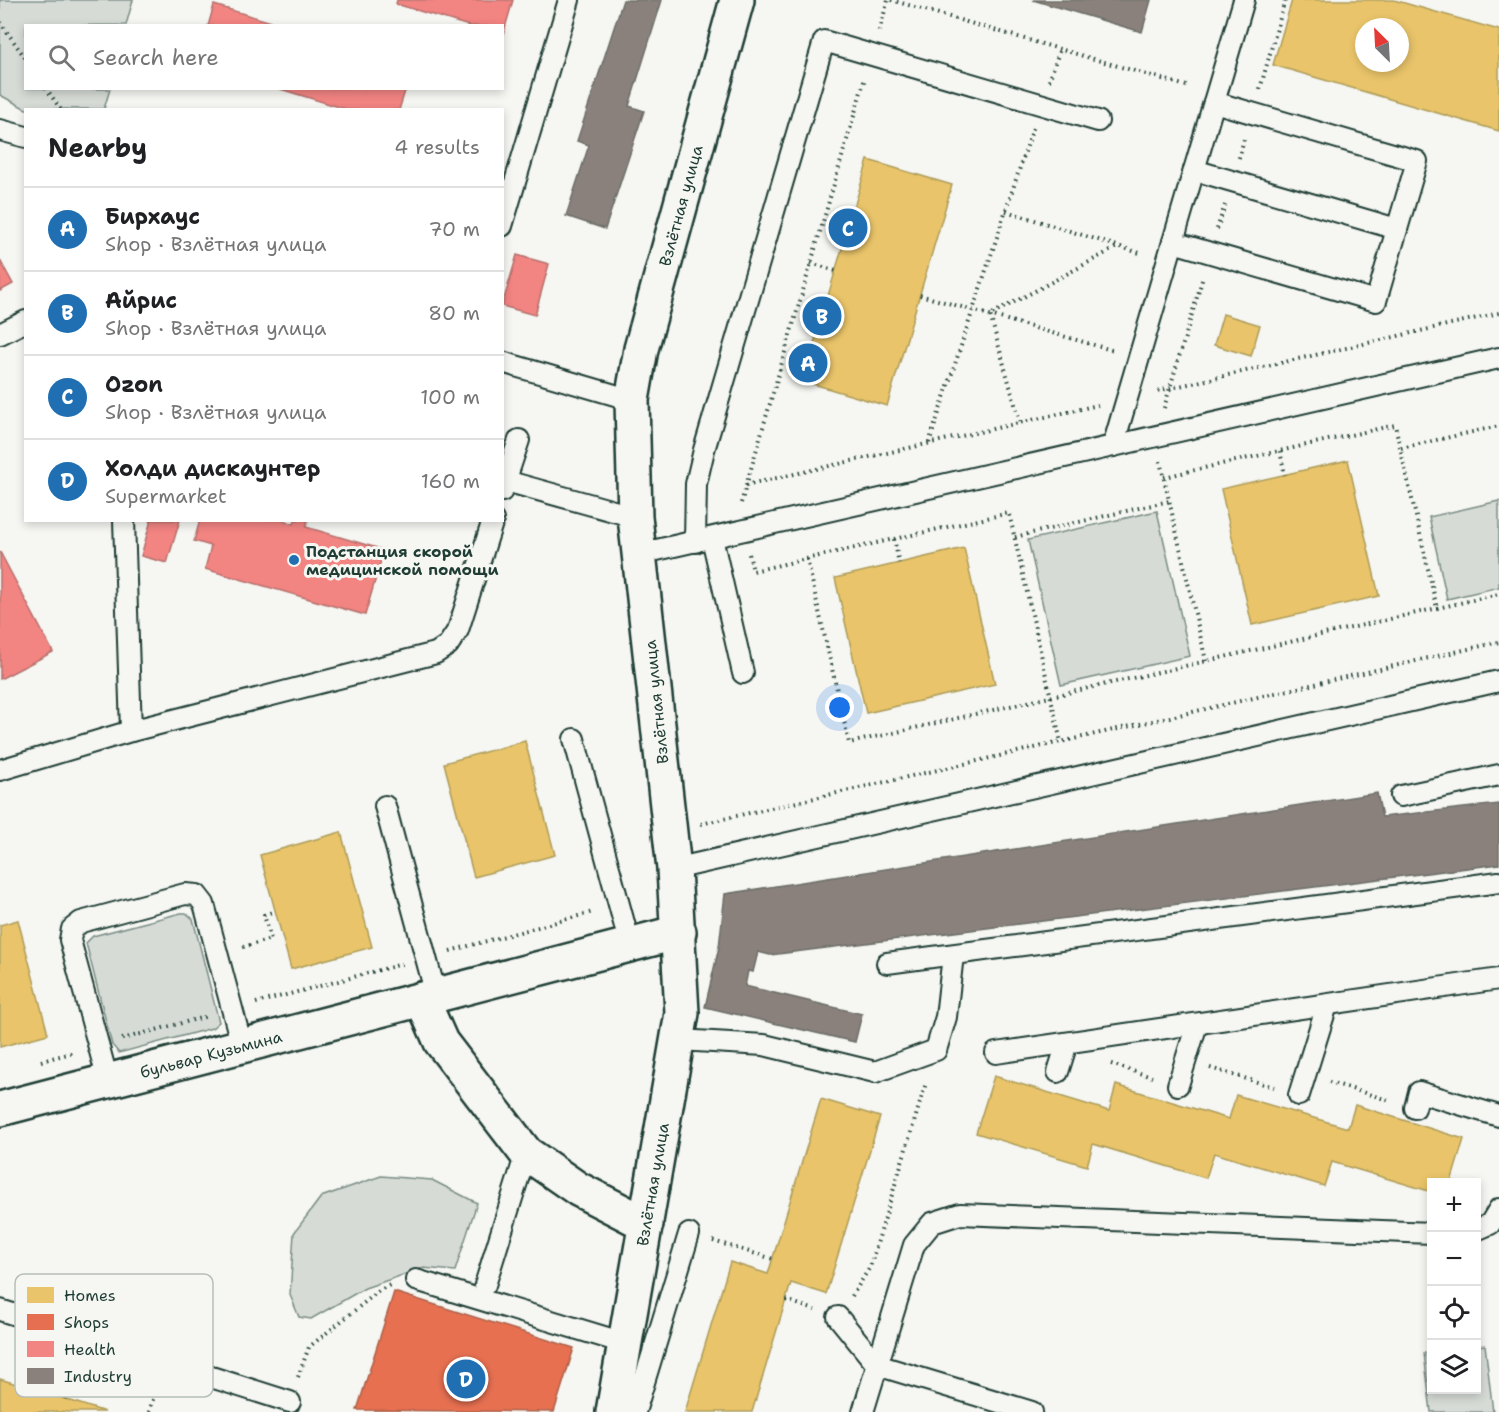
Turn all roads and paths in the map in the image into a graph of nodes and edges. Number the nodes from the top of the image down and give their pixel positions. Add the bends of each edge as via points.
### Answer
1 (569, 0) edge
2 (737, 0) edge
3 (890, 0) edge
4 (1244, 0) edge
5 (0, 22) edge
6 (1060, 49) junction
7 (872, 55) junction
8 (24, 56) edge
9 (47, 90) edge
10 (1215, 98) junction
11 (1041, 104) junction
12 (60, 108) edge
13 (1098, 121) dead end
14 (0, 129) edge
15 (24, 136) edge
16 (1194, 170) junction
17 (1006, 211) junction
18 (504, 219) edge
19 (1397, 229) junction
20 (1173, 242) junction
21 (1119, 246) junction
22 (1168, 262) junction
23 (811, 264) junction
24 (836, 271) dead end
25 (920, 295) dead end
26 (973, 310) junction
27 (1499, 313) edge
28 (990, 315) junction
29 (24, 322) edge
30 (0, 334) edge
31 (1139, 358) junction
32 (1499, 358) edge
33 (504, 363) edge
34 (1128, 398) junction
35 (632, 400) junction
36 (1020, 423) junction
37 (1499, 426) edge
38 (519, 440) dead end
39 (929, 444) junction
40 (1113, 446) junction
41 (1401, 448) junction
42 (1280, 451) junction
43 (1285, 475) dead end
44 (504, 484) edge
45 (746, 485) junction
46 (1169, 501) junction
47 (740, 509) dead end
48 (635, 517) junction
49 (124, 522) edge
50 (492, 522) edge
51 (1015, 537) junction
52 (894, 539) junction
53 (704, 540) junction
54 (639, 554) junction
55 (807, 559) junction
56 (899, 563) dead end
57 (753, 571) dead end
58 (1499, 594) edge
59 (1437, 608) junction
60 (1499, 642) edge
61 (1206, 661) junction
62 (743, 673) dead end
63 (1499, 681) edge
64 (1051, 696) junction
65 (131, 731) junction
66 (574, 739) dead end
67 (1061, 742) junction
68 (0, 770) edge
69 (1499, 775) edge
70 (1401, 796) dead end
71 (385, 806) dead end
72 (670, 831) junction
73 (674, 869) junction
74 (1499, 882) edge
75 (619, 905) junction
76 (275, 911) dead end
77 (679, 932) junction
78 (630, 945) junction
79 (243, 947) dead end
80 (953, 955) junction
81 (426, 957) junction
82 (887, 963) dead end
83 (1499, 979) edge
84 (429, 997) junction
85 (1327, 1005) junction
86 (1197, 1024) junction
87 (679, 1040) junction
88 (242, 1046) junction
89 (1065, 1046) junction
90 (936, 1050) junction
91 (996, 1053) dead end
92 (1186, 1061) junction
93 (1058, 1072) dead end
94 (1305, 1075) junction
95 (108, 1081) junction
96 (1178, 1084) joint
97 (1299, 1095) joint
98 (1414, 1108) joint
99 (0, 1109) edge
100 (1499, 1116) edge
101 (526, 1153) junction
102 (1499, 1209) edge
103 (646, 1224) junction
104 (1481, 1228) edge
105 (1427, 1233) edge
106 (689, 1234) joint
107 (773, 1259) dead end
108 (416, 1280) joint
109 (485, 1285) dead end
110 (0, 1310) edge
111 (15, 1315) edge
112 (838, 1317) joint
113 (624, 1343) junction
114 (878, 1365) junction
115 (300, 1371) dead end
116 (213, 1378) edge
117 (154, 1397) edge
118 (290, 1402) dead end
119 (149, 1412) edge
120 (613, 1412) edge
121 (635, 1412) edge
122 (863, 1412) edge
123 (1032, 1412) edge

1 - 18 lane
2 - 35 street, Взлётная улица via 641,349
3 - 6 path
3 - 7 path
4 - 10 lane
5 - 8 path
6 - 10 path
6 - 11 path
7 - 11 lane
7 - 23 path
7 - 53 lane via 824,41 704,450 696,484
9 - 12 path
10 - 16 lane
10 - 19 lane via 1417,161
11 - 13 lane
11 - 17 path
14 - 15 lane
16 - 19 lane
16 - 20 lane
17 - 21 path
17 - 26 path
19 - 20 lane via 1376,301
20 - 22 lane
21 - 22 path
21 - 28 path
22 - 31 lane
23 - 24 path
23 - 45 path
25 - 26 path
26 - 28 path
26 - 39 path
27 - 34 path
28 - 31 path
28 - 36 path
29 - 30 lane
31 - 34 lane
32 - 40 lane
33 - 35 lane
34 - 36 path
34 - 40 lane
35 - 48 street, Взлётная улица
36 - 39 path
37 - 41 path
38 - 44 lane
39 - 45 path
40 - 53 lane
41 - 42 path via 1395,425
41 - 59 path
42 - 43 path
42 - 46 path via 1164,477
44 - 48 lane
45 - 47 path
46 - 51 path
46 - 61 path
48 - 54 street, Взлётная улица
49 - 65 lane
50 - 65 lane via 458,630 448,645 436,653
51 - 52 path via 1009,513
51 - 64 path
52 - 55 path
52 - 56 path
53 - 54 lane
53 - 62 lane
54 - 72 street, Взлётная улица
55 - 57 path
55 - 64 path via 849,742
58 - 59 path
59 - 61 path
60 - 67 path
61 - 64 path
63 - 73 lane
64 - 67 path
65 - 68 lane
66 - 75 lane
67 - 72 path
69 - 70 lane
71 - 81 lane
72 - 73 street, Взлётная улица
73 - 77 street, Взлётная улица
74 - 80 lane
75 - 78 lane
75 - 81 path
76 - 79 path via 264,915 271,939
77 - 78 street, бульвар Кузьмина
77 - 87 street, Взлётная улица
78 - 84 street, бульвар Кузьмина
80 - 82 lane
80 - 90 lane via 946,1017
81 - 84 lane
83 - 85 lane
84 - 88 street, бульвар Кузьмина
84 - 101 street via 441,1042
85 - 86 lane
85 - 94 lane
86 - 89 lane
86 - 92 lane
87 - 90 lane via 764,1045 875,1072
87 - 103 street, Взлётная улица
88 - 95 street, бульвар Кузьмина
88 - 95 lane via 204,904 197,895 185,894 81,922 72,929 70,940
89 - 91 lane
89 - 93 lane
89 - 96 path
90 - 112 path via 870,1267
92 - 96 lane
92 - 97 path
94 - 97 lane
94 - 98 path
95 - 99 street, бульвар Кузьмина
98 - 100 lane via 1419,1092
101 - 103 street via 578,1189
101 - 109 lane
102 - 104 lane via 1490,1224
103 - 113 street, Взлётная улица
105 - 114 lane via 960,1214 932,1223 914,1245
106 - 107 path
106 - 121 lane
108 - 113 lane
108 - 115 path via 380,1290 309,1347
110 - 111 lane
112 - 114 lane
113 - 120 street, Взлётная улица
114 - 122 lane
114 - 123 lane
116 - 118 lane
117 - 119 path

